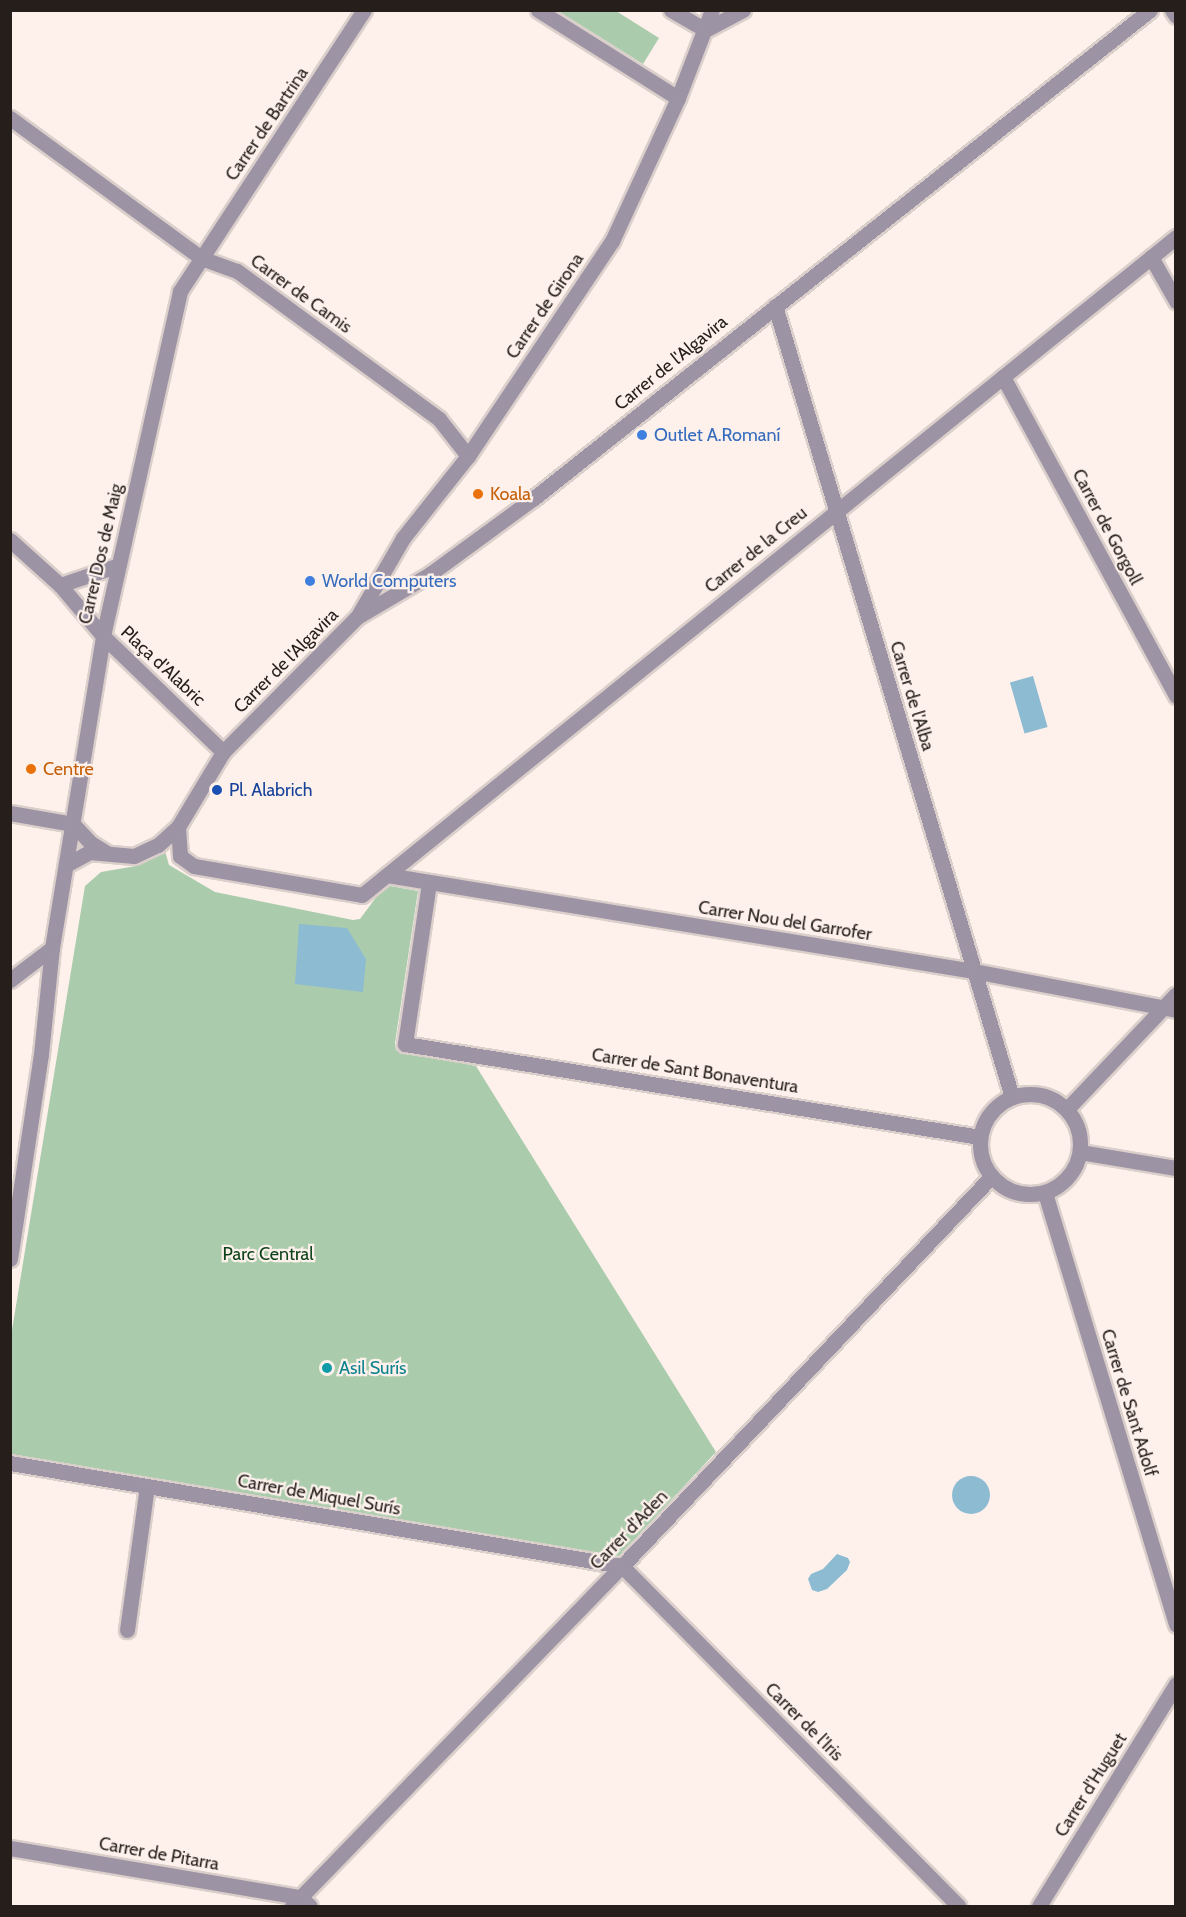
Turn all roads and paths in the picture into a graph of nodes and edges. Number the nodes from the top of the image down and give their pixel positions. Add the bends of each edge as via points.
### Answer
1 (364, 10) edge
2 (538, 10) edge
3 (671, 10) edge
4 (712, 10) edge
5 (743, 10) edge
6 (1150, 10) edge
7 (1172, 10) edge
8 (1176, 16) edge
9 (705, 30) junction
10 (678, 98) junction
11 (10, 118) edge
12 (1176, 237) edge
13 (1151, 257) junction
14 (201, 258) junction
15 (1176, 301) edge
16 (775, 306) junction
17 (1003, 377) junction
18 (468, 456) junction
19 (836, 510) junction
20 (10, 540) edge
21 (119, 565) junction
22 (60, 585) junction
23 (357, 617) junction
24 (103, 636) junction
25 (1176, 696) edge
26 (224, 752) junction
27 (10, 813) edge
28 (73, 824) junction
29 (178, 827) junction
30 (108, 854) junction
31 (66, 865) junction
32 (387, 874) junction
33 (429, 884) junction
34 (52, 948) junction
35 (974, 971) junction
36 (10, 980) edge
37 (1176, 994) edge
38 (1168, 1009) edge
39 (1012, 1096) junction
40 (1067, 1109) junction
41 (980, 1137) junction
42 (1080, 1152) junction
43 (1176, 1168) edge
44 (991, 1177) junction
45 (1045, 1193) junction
46 (10, 1258) edge
47 (10, 1463) edge
48 (147, 1486) junction
49 (622, 1566) junction
50 (1176, 1625) edge
51 (127, 1630) dead end
52 (1176, 1684) edge
53 (10, 1848) edge
54 (301, 1903) edge
55 (958, 1906) edge
56 (1039, 1906) edge

1 - 14 street, Carrer de Bartrina
2 - 10 street
3 - 9 street
4 - 9 street, Carrer de Girona
5 - 9 street
6 - 16 street, Carrer de l'Algavira
7 - 8 street
9 - 10 street, Carrer de Girona
10 - 18 street, Carrer de Girona via 612,241
11 - 14 street, Carrer de Camis
12 - 13 street, Carrer de la Creu
13 - 15 street
13 - 17 street, Carrer de la Creu
14 - 18 street, Carrer de Camis via 237,271 430,412
14 - 21 street, Carrer Dos de Maig via 180,291
16 - 19 street, Carrer de l'Alba
16 - 23 street, Carrer de l'Algavira via 534,498 430,574
17 - 19 street, Carrer de la Creu
17 - 25 street, Carrer de Gorgoll
18 - 23 street, Carrer de Girona via 403,538
19 - 32 street, Carrer de la Creu
19 - 35 street, Carrer de l'Alba
20 - 22 street, Plaça d'Alabric
21 - 22 street
21 - 24 street, Carrer Dos de Maig
22 - 24 street, Plaça d'Alabric
23 - 26 street, Carrer de l'Algavira
24 - 26 street, Plaça d'Alabric
24 - 28 street, Carrer Dos de Maig
26 - 29 street
27 - 28 street
28 - 30 street
28 - 31 street, Carrer Dos de Maig
29 - 30 street via 158,845 134,856
29 - 32 street, Carrer de la Creu via 180,856 194,866 362,895
30 - 31 street via 89,852
31 - 34 street, Carrer Dos de Maig
32 - 33 street, Carrer Nou del Garrofer
33 - 35 street, Carrer Nou del Garrofer
33 - 41 street, Carrer de Sant Bonaventura via 405,1044
34 - 36 street
34 - 46 street, Carrer Dos de Maig via 41,1054
35 - 38 street, Carrer Nou del Garrofer
35 - 39 street, Carrer de l'Alba
37 - 38 street
38 - 40 street
39 - 40 street via 1041,1095
39 - 41 street via 990,1112
40 - 42 street via 1078,1129
41 - 44 street via 980,1151
42 - 43 street
42 - 45 street via 1068,1177
44 - 45 street via 1016,1193
44 - 49 street, Carrer d'Aden
45 - 50 street, Carrer de Sant Adolf
47 - 48 street, Carrer de Miquel Surís
48 - 49 street, Carrer de Miquel Surís
48 - 51 street
49 - 54 street, Carrer d'Aden
49 - 55 street, Carrer de l'Iris
52 - 56 street, Carrer d'Huguet
53 - 54 street, Carrer de Pitarra

